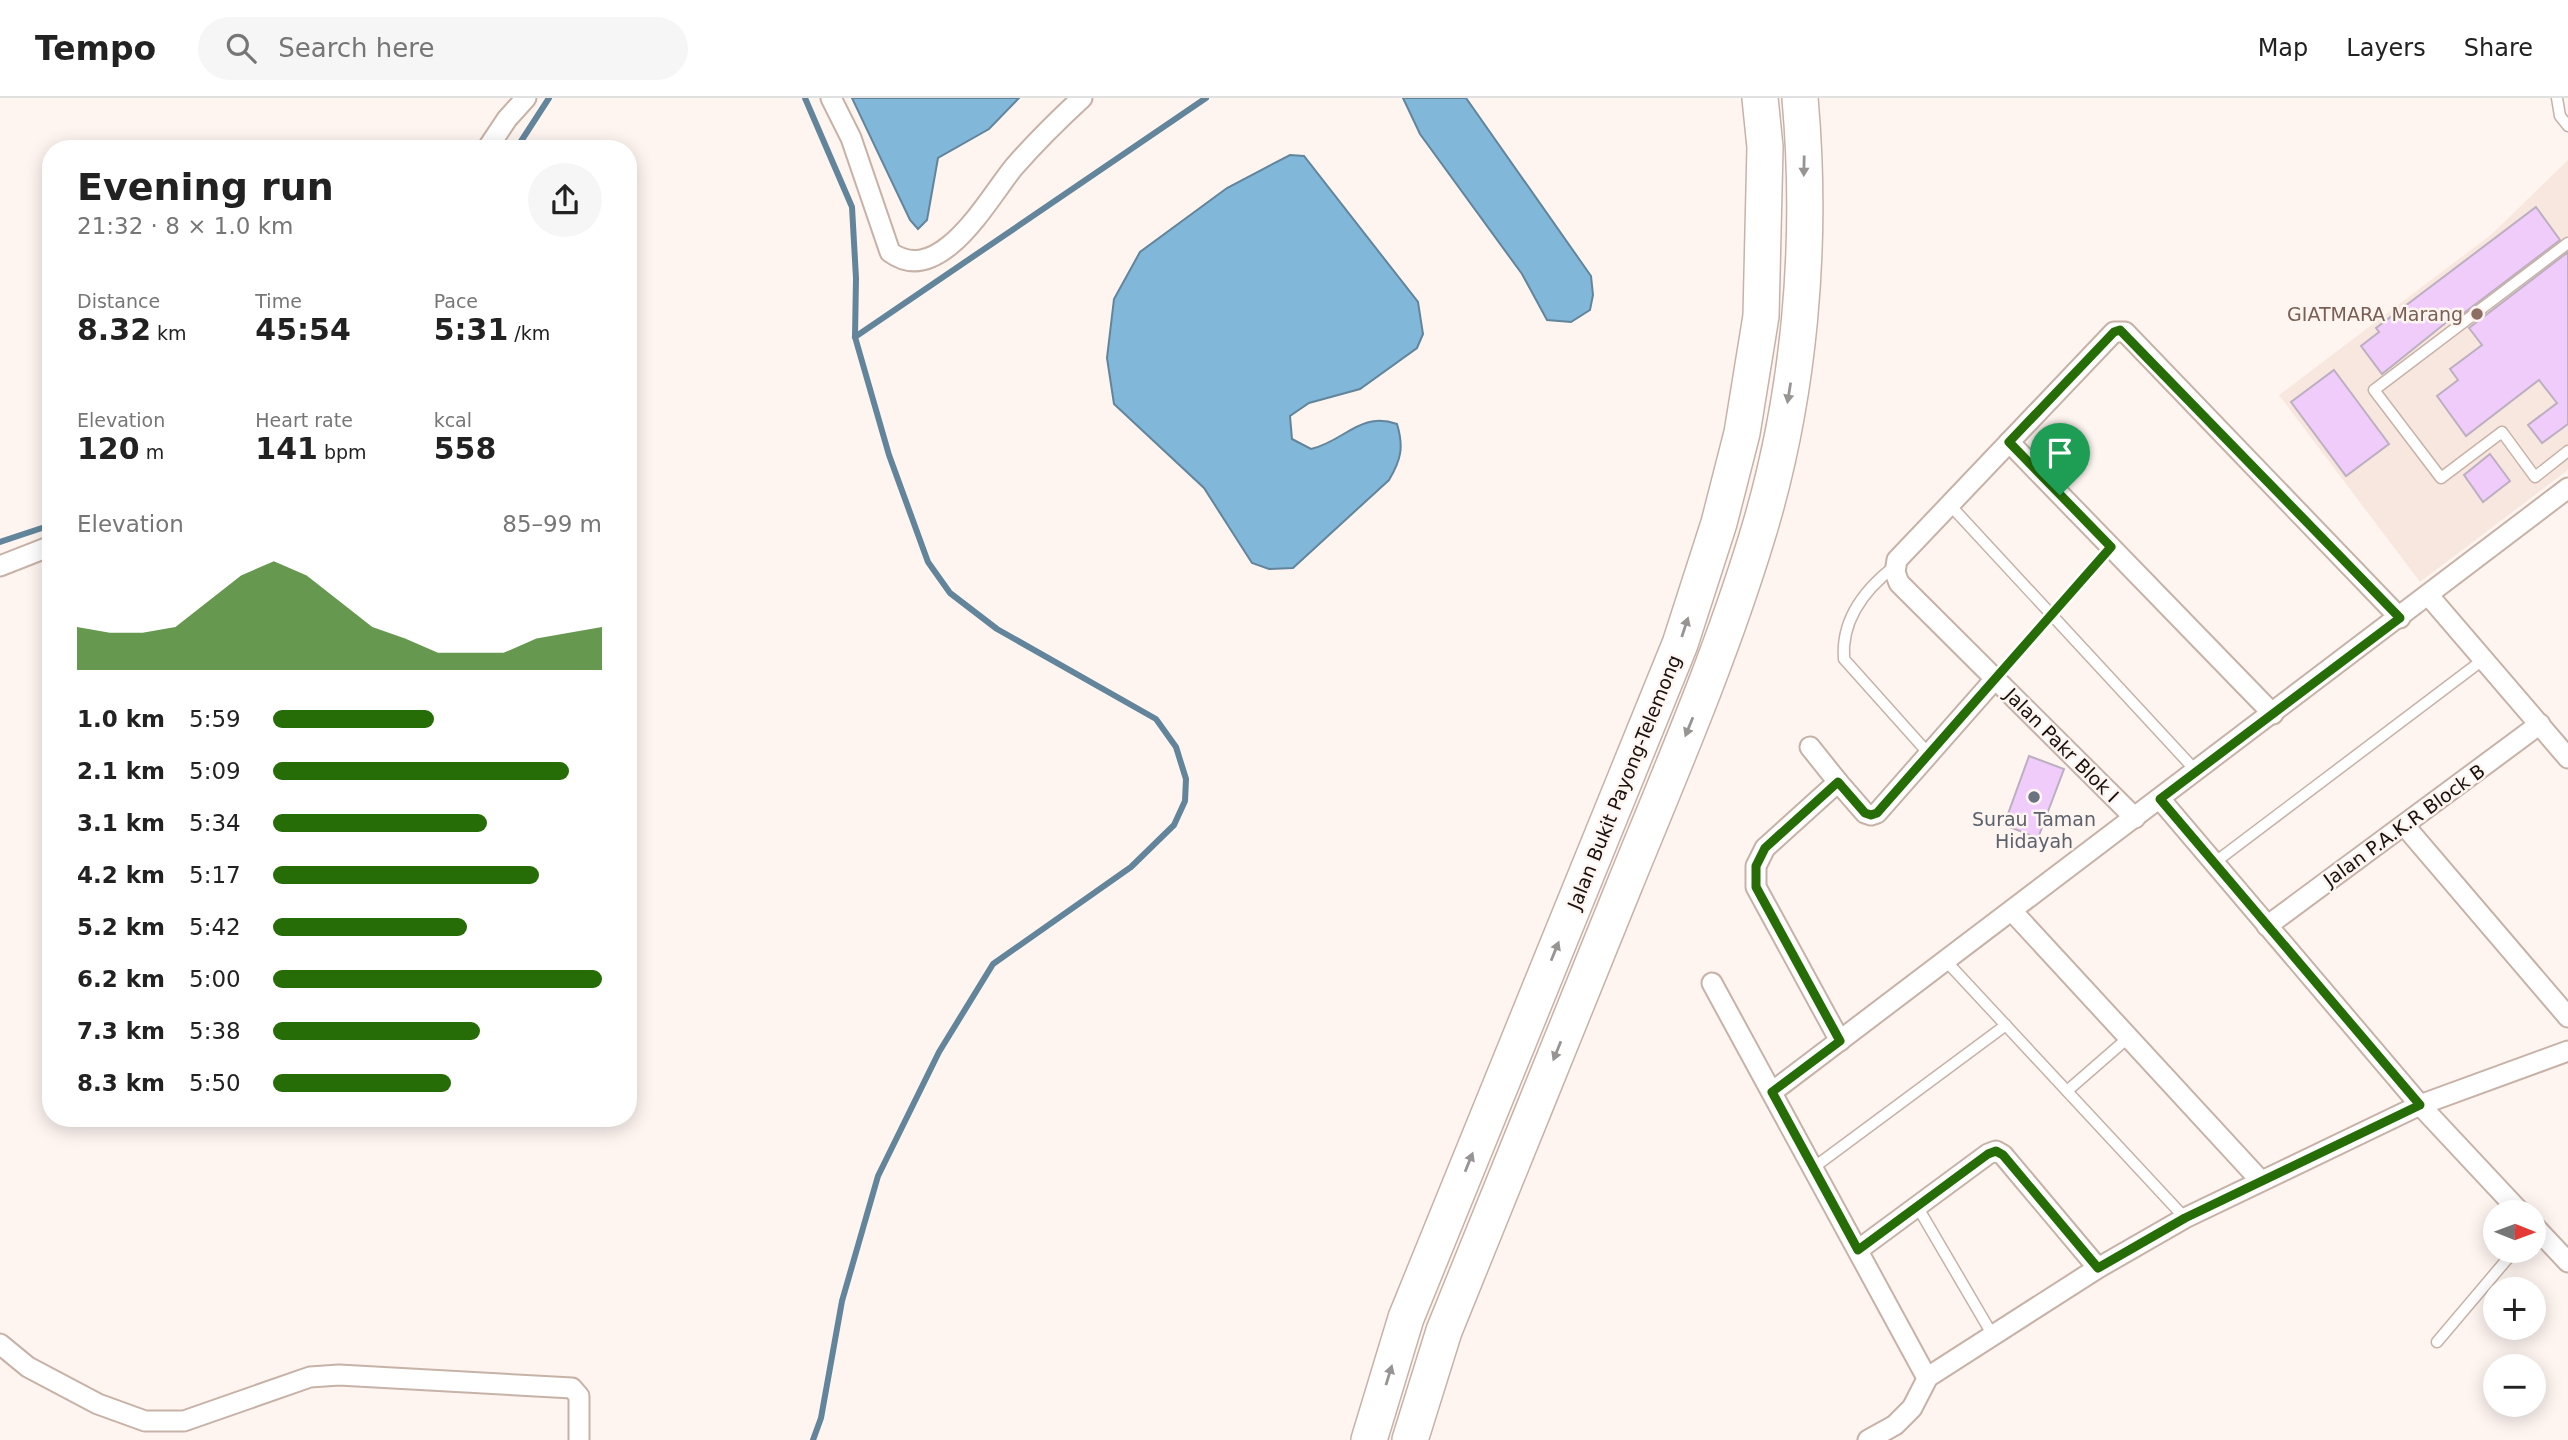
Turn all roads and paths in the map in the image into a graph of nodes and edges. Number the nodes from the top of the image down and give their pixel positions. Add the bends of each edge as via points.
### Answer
1 (526, 98) edge
2 (831, 98) edge
3 (1082, 98) edge
4 (1760, 98) edge
5 (1800, 98) edge
6 (2557, 98) edge
7 (2568, 126) edge
8 (493, 140) edge
9 (2568, 243) edge
10 (2009, 442) junction
11 (2568, 452) edge
12 (2568, 488) edge
13 (1950, 505) junction
14 (2111, 547) junction
15 (42, 550) edge
16 (0, 566) edge
17 (1897, 574) junction
18 (2429, 596) junction
19 (2052, 615) junction
20 (2400, 618) junction
21 (2484, 659) junction
22 (1995, 678) junction
23 (2273, 714) junction
24 (2540, 724) junction
25 (1810, 747) dead end
26 (1929, 754) junction
27 (2568, 758) edge
28 (2197, 772) junction
29 (1838, 782) junction
30 (2160, 799) junction
31 (2135, 818) junction
32 (2403, 825) junction
33 (2214, 863) junction
34 (2012, 911) junction
35 (2267, 926) junction
36 (1946, 961) junction
37 (1712, 983) dead end
38 (2568, 1017) edge
39 (2006, 1025) junction
40 (2129, 1037) junction
41 (1840, 1041) junction
42 (2568, 1051) edge
43 (2067, 1091) junction
44 (1772, 1092) junction
45 (2420, 1105) junction
46 (1813, 1168) junction
47 (2260, 1180) junction
48 (2509, 1200) edge
49 (1917, 1206) junction
50 (2185, 1218) junction
51 (2546, 1239) edge
52 (1858, 1250) junction
53 (2568, 1262) edge
54 (2503, 1264) edge
55 (2098, 1268) junction
56 (1992, 1335) junction
57 (2437, 1342) dead end
58 (0, 1344) edge
59 (1927, 1378) junction
60 (579, 1440) edge
61 (1368, 1440) edge
62 (1410, 1440) edge
63 (1868, 1440) edge

1 - 8 street
2 - 3 street via 851,138 890,252 916,260 934,255 962,235 1013,169
61 -> 4 highway, Jalan Bukit Payong-Telemong via 1406,1318 1680,644 1719,523 1742,433 1761,316 1765,147
5 -> 62 highway, Jalan Bukit Payong-Telemong via 1804,145 1801,320 1781,440 1758,534 1717,658 1444,1331
6 - 7 lane via 2560,116
9 - 11 lane via 2374,390 2441,478 2502,432 2535,477
10 - 13 street
10 - 14 street
10 - 20 street via 2114,332 2125,332
12 - 18 street
13 - 17 street
13 - 19 lane
14 - 19 lane
14 - 23 street
15 - 16 street
17 - 22 street, Jalan Pakr Blok I
17 - 26 lane via 1871,585 1855,610 1846,629 1844,659
18 - 20 street
18 - 21 street
19 - 22 lane
19 - 28 lane
20 - 23 street
21 - 24 street
21 - 33 lane
22 - 26 street
22 - 31 street, Jalan Pakr Blok I
23 - 28 street
24 - 27 street
24 - 32 street, Jalan P.A.K.R Block B
25 - 29 street
26 - 29 street via 1874,814 1865,813
28 - 30 street
29 - 41 street via 1765,848 1755,874 1756,887
30 - 31 street
30 - 33 street
31 - 34 street
32 - 35 street, Jalan P.A.K.R Block B
32 - 38 street
33 - 35 street
34 - 36 street
34 - 40 street
35 - 45 street
36 - 39 lane
36 - 41 street
37 - 44 street
39 - 43 lane
39 - 46 lane
40 - 43 lane
40 - 47 street
41 - 44 street
42 - 45 street
43 - 50 lane
44 - 46 street
45 - 47 street
45 - 48 street
46 - 52 street
47 - 50 street
49 - 52 street
49 - 55 street via 1996,1151
49 - 56 lane
50 - 55 street
51 - 53 street
52 - 59 street
54 - 57 lane
55 - 56 street
56 - 59 street
58 - 60 street via 29,1367 98,1404 145,1421 184,1421 290,1382 339,1375 572,1388 579,1396
59 - 63 street via 1912,1408 1895,1425

